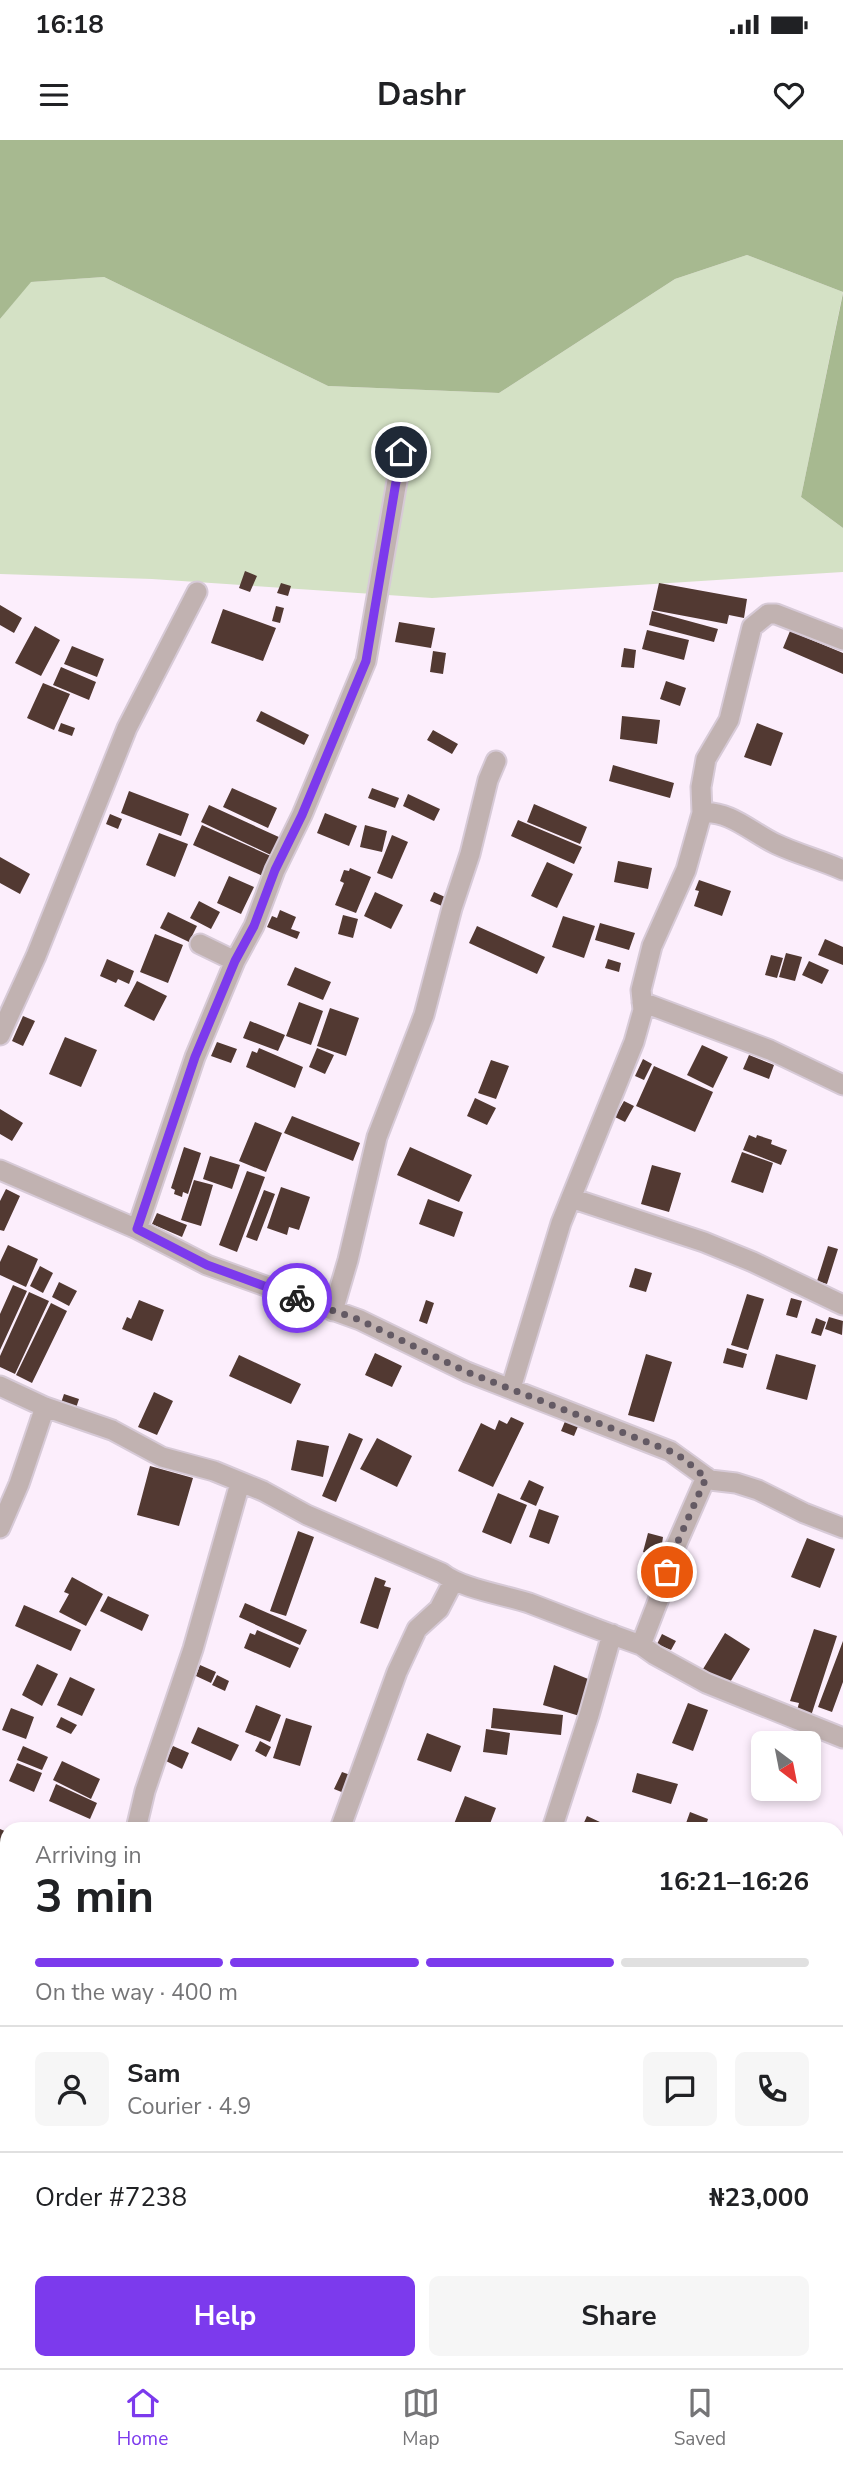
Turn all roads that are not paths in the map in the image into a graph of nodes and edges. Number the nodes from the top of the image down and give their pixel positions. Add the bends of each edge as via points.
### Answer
1 (401, 452) dead end
2 (197, 592) dead end
3 (843, 640) edge
4 (496, 761) dead end
5 (702, 813) junction
6 (843, 870) edge
7 (200, 944) dead end
8 (235, 961) junction
9 (642, 1002) junction
10 (0, 1035) edge
11 (843, 1086) edge
12 (0, 1170) edge
13 (571, 1198) junction
14 (137, 1229) junction
15 (843, 1305) edge
16 (333, 1311) junction
17 (0, 1386) edge
18 (511, 1388) junction
19 (45, 1408) junction
20 (706, 1478) junction
21 (240, 1483) junction
22 (0, 1528) edge
23 (843, 1528) edge
24 (453, 1582) junction
25 (612, 1634) junction
26 (641, 1645) junction
27 (843, 1738) edge
28 (138, 1822) edge
29 (343, 1822) edge
30 (554, 1822) edge

1 - 8 street via 366,661
2 - 10 street via 127,728
3 - 5 street via 776,614 768,614 752,627 729,720 706,759
4 - 16 street via 424,1015 377,1137
5 - 6 street via 715,812 776,844
5 - 9 street via 686,870 652,946 640,990
7 - 8 street
8 - 14 street via 195,1057
9 - 11 street via 770,1050
9 - 13 street via 634,1042
12 - 14 street
13 - 15 street via 704,1242
13 - 18 street
14 - 16 street via 207,1265
16 - 18 street
17 - 19 street
18 - 20 street via 670,1451
19 - 21 street via 112,1430 162,1457
19 - 22 street
20 - 23 street via 758,1490
20 - 26 street via 671,1557
21 - 24 street via 442,1573
21 - 28 street
24 - 25 street
24 - 29 street via 439,1609 417,1629 397,1672
25 - 26 street
25 - 30 street
26 - 27 street via 706,1683

